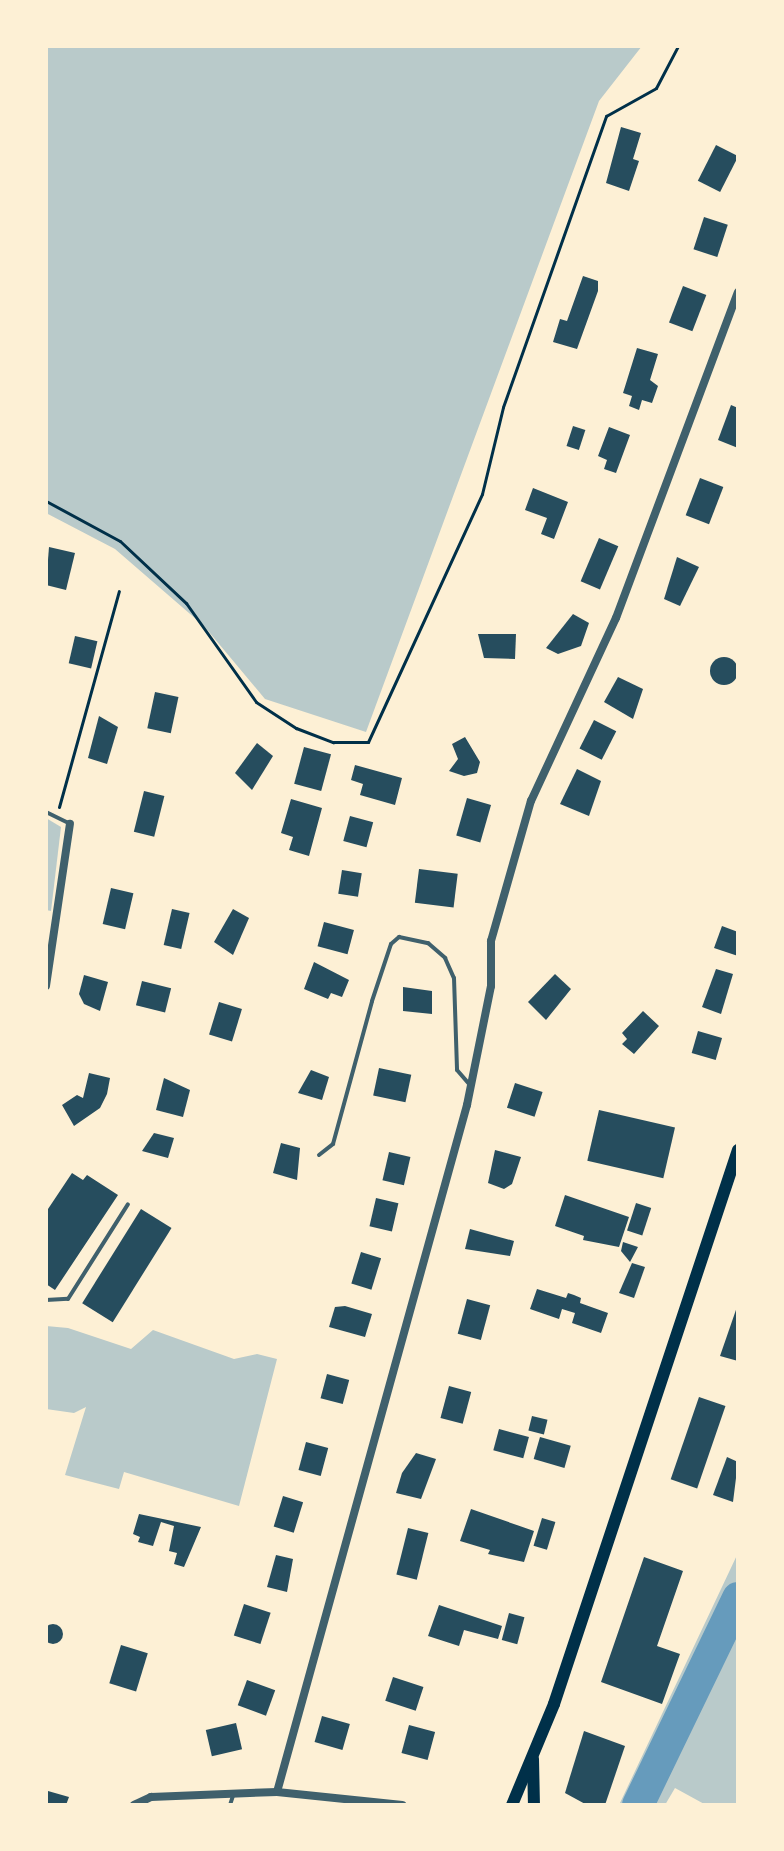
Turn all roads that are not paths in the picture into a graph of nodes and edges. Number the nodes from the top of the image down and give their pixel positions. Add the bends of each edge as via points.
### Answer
1 (738, 292) edge
2 (46, 812) edge
3 (70, 824) joint
4 (46, 986) edge
5 (471, 1086) junction
6 (738, 1150) edge
7 (319, 1155) dead end
8 (128, 1204) dead end
9 (46, 1300) edge
10 (533, 1756) junction
11 (277, 1792) junction
12 (234, 1794) junction
13 (348, 1800) edge
14 (134, 1805) edge
15 (230, 1805) edge
16 (402, 1805) edge
17 (512, 1805) edge
18 (534, 1805) edge

1 - 5 street via 655,521 531,801 491,941 491,986
2 - 3 lane
3 - 4 street
5 - 7 lane via 457,1070 454,978 445,958 428,943 399,937 391,944 372,1001 333,1144
5 - 11 street
6 - 10 main road
8 - 9 lane via 68,1299
10 - 17 main road
10 - 18 main road
11 - 12 street
11 - 13 street
12 - 14 street via 151,1797
12 - 15 lane
13 - 16 street

